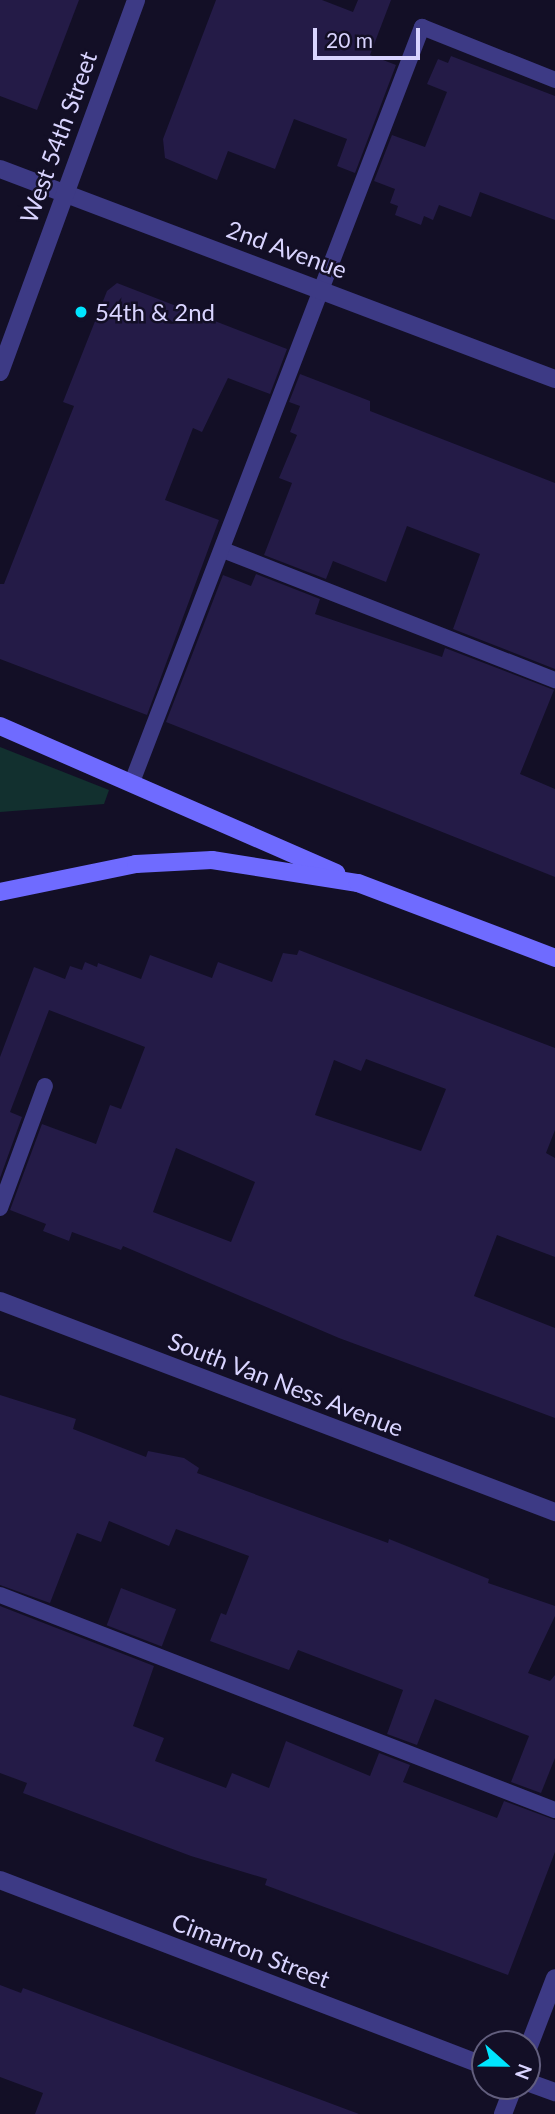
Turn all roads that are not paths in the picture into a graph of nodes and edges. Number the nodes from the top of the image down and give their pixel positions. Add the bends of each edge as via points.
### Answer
1 (136, 0) edge
2 (555, 80) edge
3 (0, 169) edge
4 (63, 194) junction
5 (325, 289) junction
6 (0, 372) edge
7 (555, 379) edge
8 (223, 550) junction
9 (555, 680) edge
10 (0, 726) edge
11 (132, 782) junction
12 (358, 883) junction
13 (0, 892) edge
14 (555, 958) edge
15 (46, 1086) dead end
16 (0, 1208) edge
17 (0, 1301) edge
18 (555, 1512) edge
19 (0, 1595) edge
20 (555, 1810) edge
21 (0, 1880) edge
22 (555, 1978) edge
23 (535, 2030) edge
24 (471, 2061) edge

1 - 4 street, West 54th Street
2 - 5 lane via 422,27
3 - 4 street, 2nd Avenue
4 - 5 street, 2nd Avenue
4 - 6 street, West 54th Street
5 - 7 street, 2nd Avenue
5 - 8 lane
8 - 9 lane
8 - 11 lane
10 - 11 main road
11 - 12 main road
12 - 13 main road via 212,860 136,864
12 - 14 main road
15 - 16 lane
17 - 18 street, South Van Ness Avenue
19 - 20 lane
21 - 24 street, Cimarron Street
22 - 23 street

